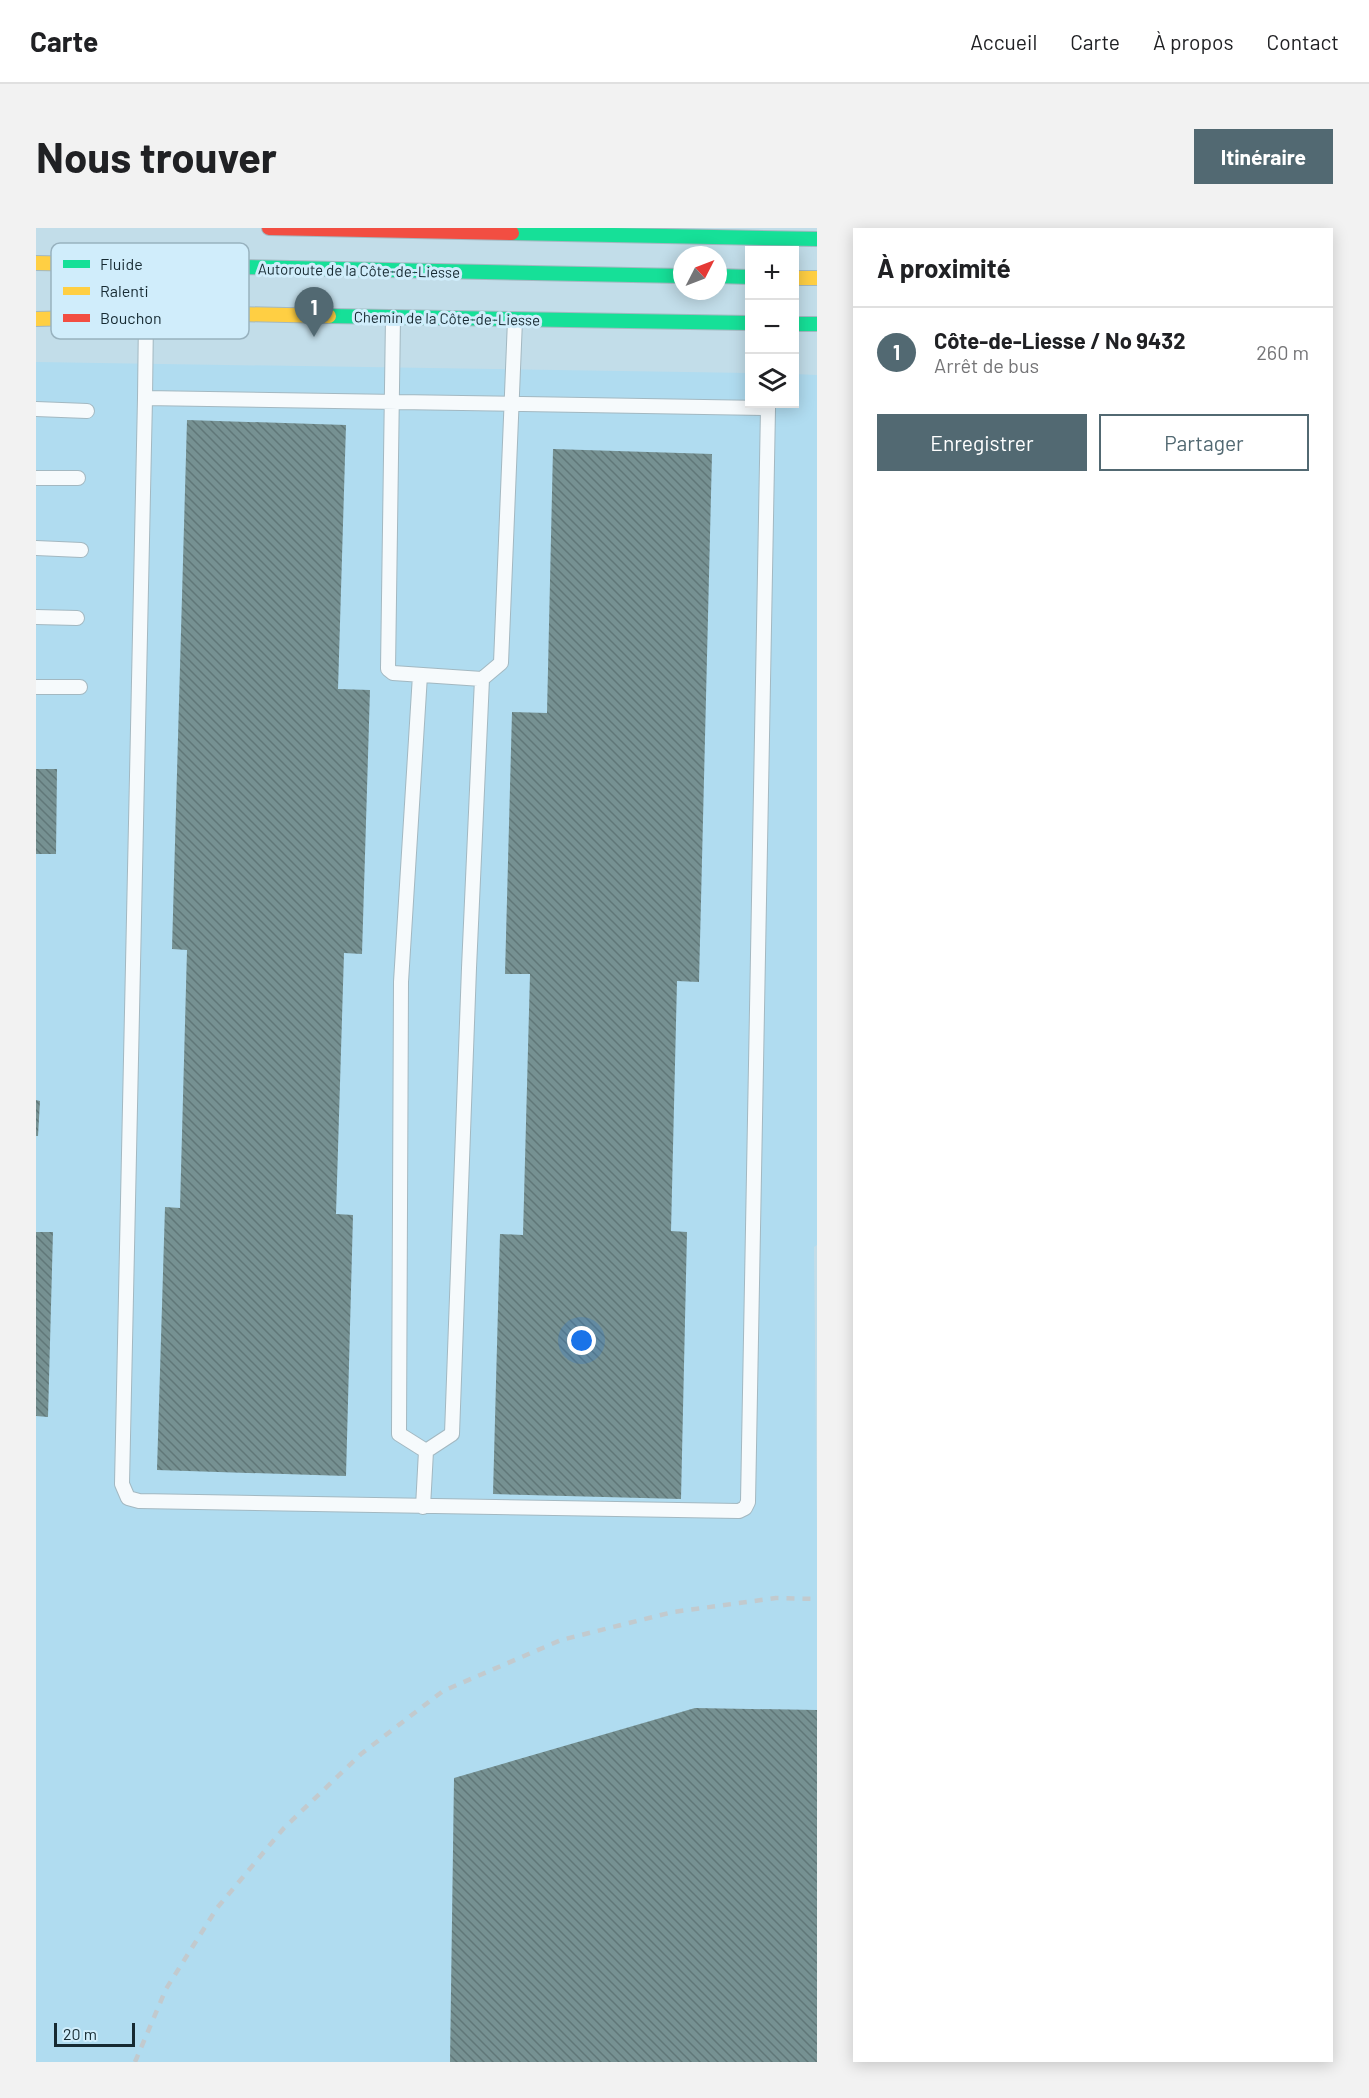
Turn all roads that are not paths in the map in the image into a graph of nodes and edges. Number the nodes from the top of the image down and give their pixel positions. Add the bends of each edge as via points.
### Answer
1 (269, 228) edge
2 (817, 239) edge
3 (36, 263) edge
4 (51, 263) edge
5 (249, 267) edge
6 (673, 276) edge
7 (727, 276) edge
8 (745, 277) edge
9 (799, 278) edge
10 (817, 278) edge
11 (249, 314) edge
12 (393, 317) junction
13 (36, 319) edge
14 (51, 319) edge
15 (514, 320) junction
16 (745, 323) edge
17 (799, 324) edge
18 (817, 324) edge
19 (146, 339) edge
20 (145, 398) junction
21 (393, 402) junction
22 (510, 404) junction
23 (745, 406) edge
24 (768, 408) edge
25 (36, 409) edge
26 (87, 411) dead end
27 (36, 478) edge
28 (78, 478) dead end
29 (36, 548) edge
30 (81, 550) dead end
31 (36, 617) edge
32 (77, 618) dead end
33 (420, 675) junction
34 (482, 679) junction
35 (36, 687) edge
36 (80, 687) dead end
37 (426, 1451) junction
38 (423, 1507) junction

1 - 2 main road
3 - 4 main road, Autoroute de la Côte-de-Liesse
5 - 6 main road, Autoroute de la Côte-de-Liesse
7 - 8 main road
9 - 10 main road
11 - 12 main road, Chemin de la Côte-de-Liesse
12 - 15 main road, Chemin de la Côte-de-Liesse
12 - 21 lane
13 - 14 main road, Chemin de la Côte-de-Liesse
15 - 16 main road, Chemin de la Côte-de-Liesse
15 - 22 lane
17 - 18 main road
19 - 20 lane
20 - 21 lane
20 - 38 lane via 122,1484 128,1498 140,1501
21 - 22 lane
21 - 33 lane via 387,662 393,673
22 - 23 lane
22 - 34 lane via 501,663
24 - 38 lane via 748,1502 739,1511
25 - 26 lane
27 - 28 lane
29 - 30 lane
31 - 32 lane
33 - 34 lane
33 - 37 lane via 401,982 399,1434
34 - 37 lane via 452,1434
35 - 36 lane
37 - 38 lane

